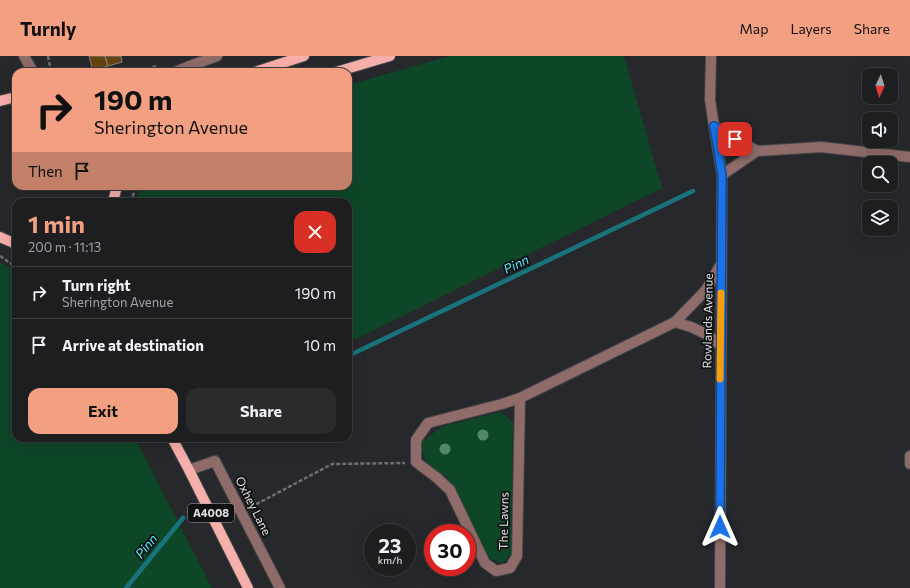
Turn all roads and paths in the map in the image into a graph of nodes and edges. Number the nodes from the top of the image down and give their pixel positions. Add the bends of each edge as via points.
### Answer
1 (24, 56) edge
2 (48, 56) edge
3 (217, 56) edge
4 (304, 56) edge
5 (390, 56) edge
6 (711, 56) edge
7 (31, 68) edge
8 (51, 68) edge
9 (183, 68) edge
10 (266, 68) edge
11 (350, 68) edge
12 (12, 98) edge
13 (0, 101) edge
14 (714, 126) junction
15 (757, 151) junction
16 (910, 157) edge
17 (722, 175) junction
18 (0, 237) edge
19 (12, 242) edge
20 (0, 256) edge
21 (12, 264) edge
22 (721, 264) junction
23 (675, 322) junction
24 (720, 345) junction
25 (520, 398) junction
26 (174, 442) edge
27 (910, 456) edge
28 (416, 462) junction
29 (910, 464) edge
30 (190, 470) junction
31 (241, 512) junction
32 (248, 588) edge
33 (280, 588) edge
34 (720, 588) edge

1 - 7 street
2 - 8 path
3 - 9 street
4 - 10 main road
5 - 11 main road
6 - 14 street, Rowlands Avenue via 710,100
12 - 13 main road
14 - 15 street
14 - 17 street, Rowlands Avenue
15 - 16 street via 821,147
15 - 17 street
17 - 22 street, Rowlands Avenue
18 - 19 main road
20 - 21 path
22 - 23 street via 706,290
22 - 24 street, Rowlands Avenue
23 - 24 street via 708,335
23 - 25 street
24 - 34 street, Rowlands Avenue
25 - 28 street via 428,423 416,440
25 - 28 street, The Lawns via 517,556 510,568 496,571 485,563 450,490
26 - 30 main road, A4008
27 - 29 street
28 - 31 path via 332,464
30 - 31 street, Oxhey Lane via 215,460
30 - 32 main road, A4008
31 - 33 street, Oxhey Lane

